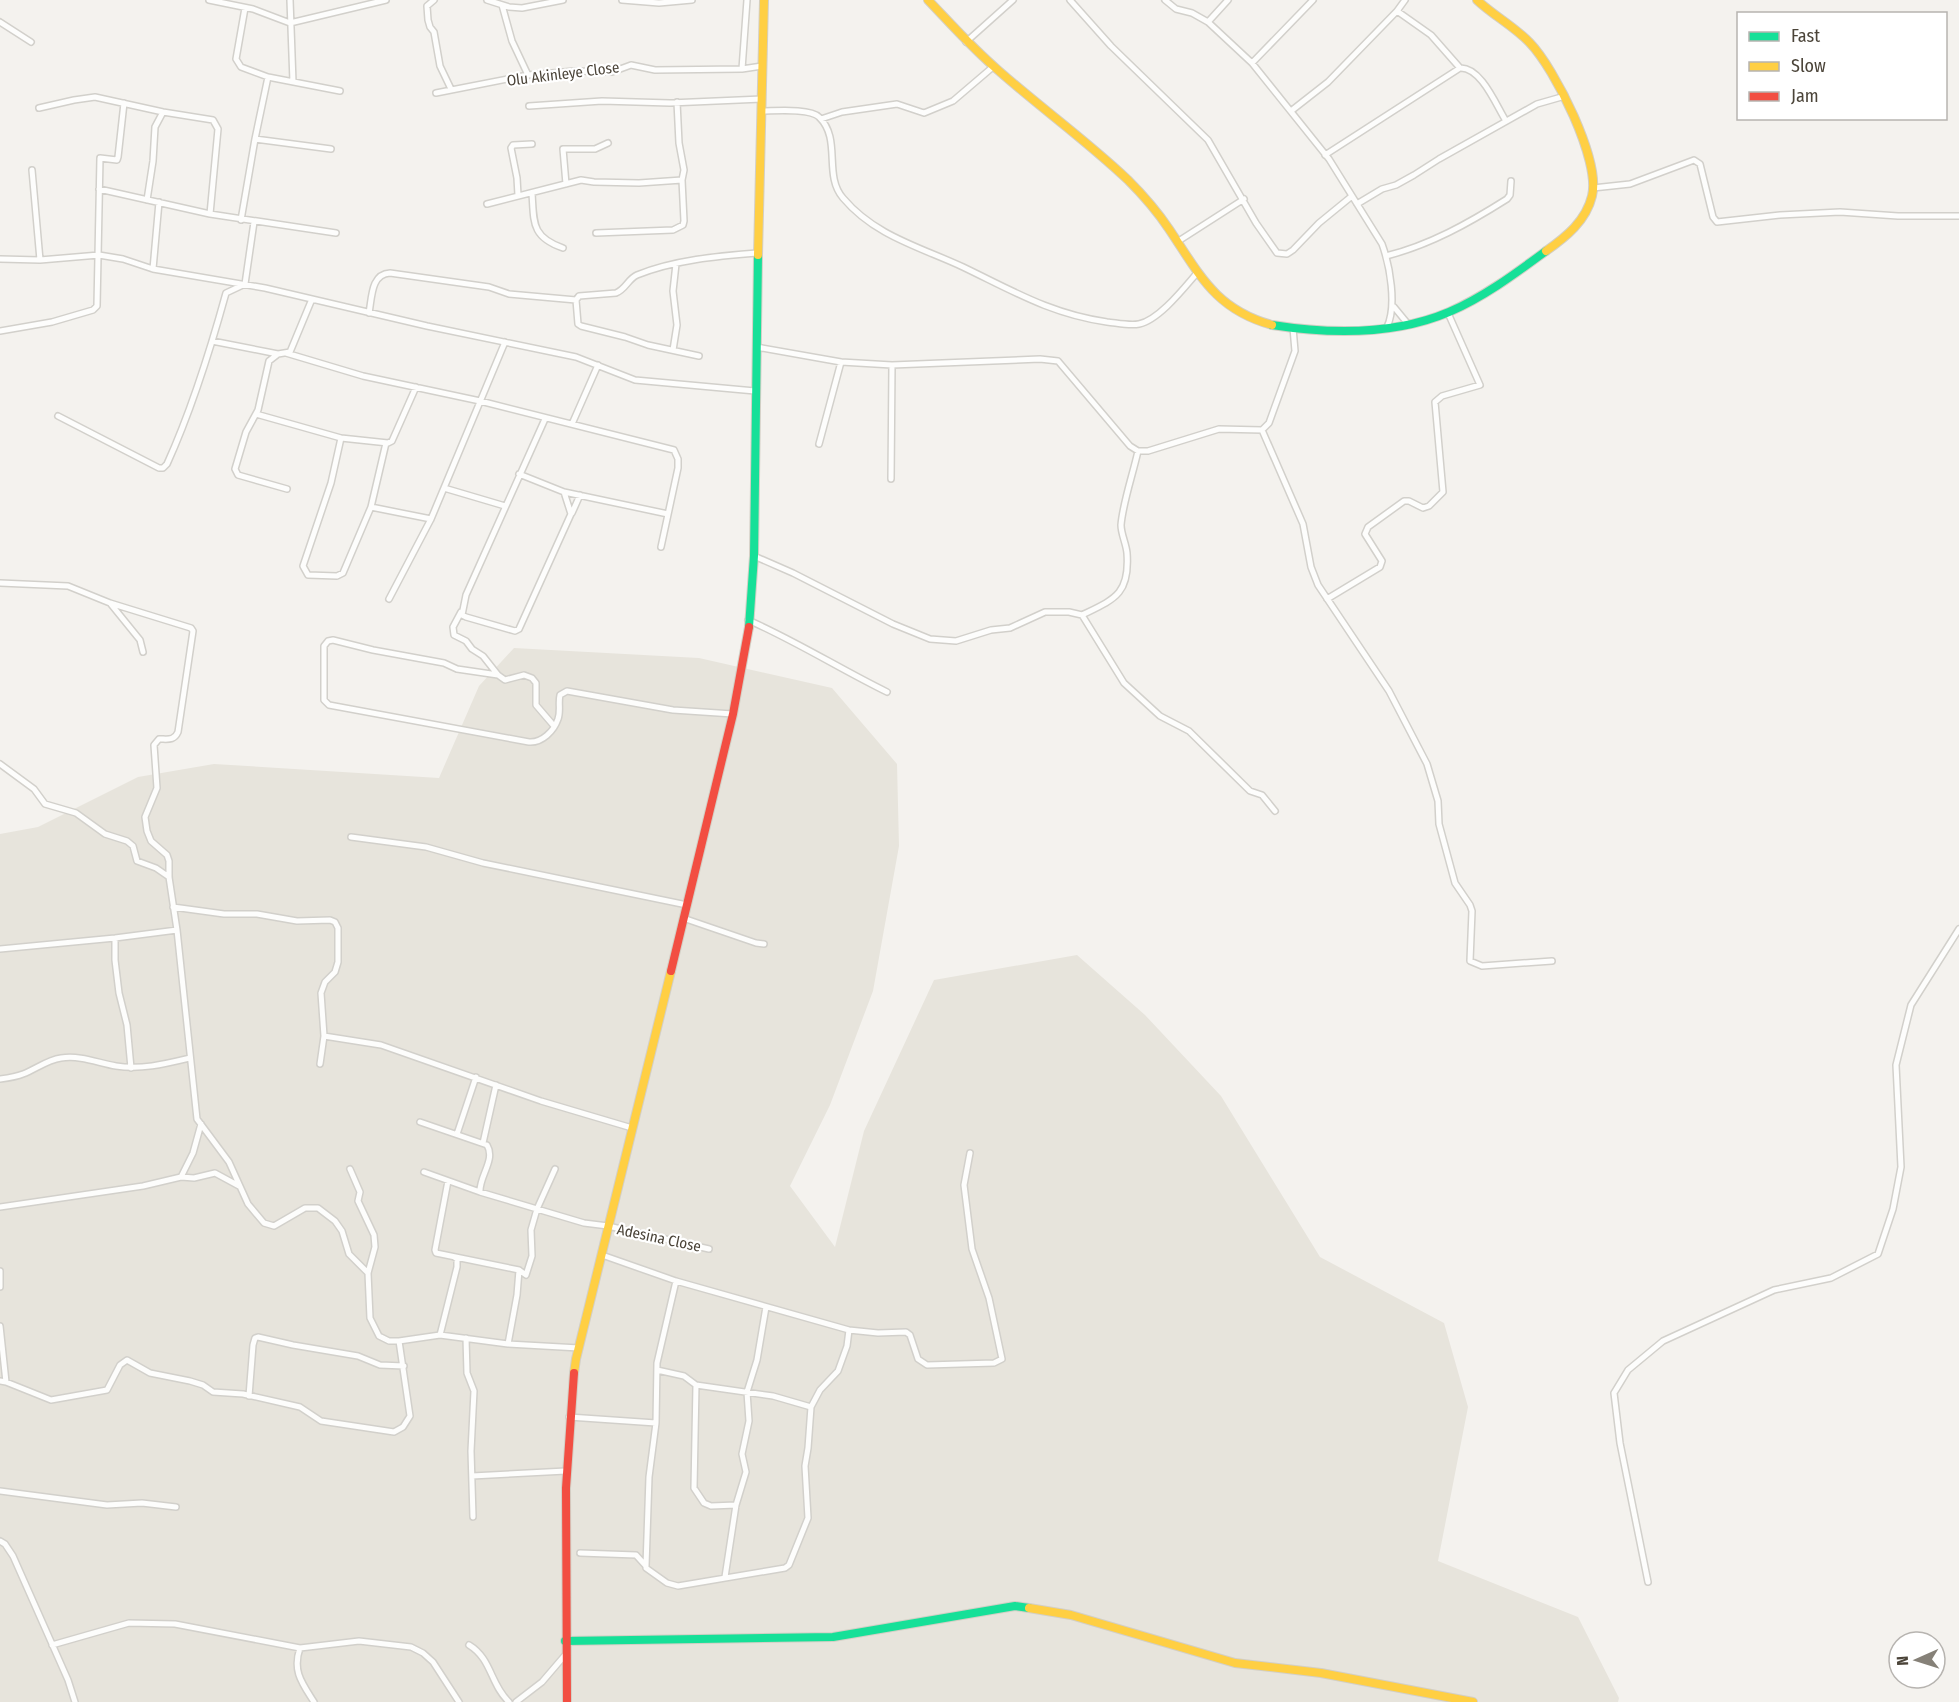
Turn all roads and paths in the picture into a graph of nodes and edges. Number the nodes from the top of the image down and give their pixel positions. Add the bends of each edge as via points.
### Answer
1 (209, 0) edge
2 (290, 0) edge
3 (356, 0) edge
4 (386, 0) edge
5 (434, 0) edge
6 (487, 0) edge
7 (563, 0) edge
8 (622, 0) edge
9 (692, 0) edge
10 (747, 0) edge
11 (764, 0) edge
12 (928, 0) edge
13 (1013, 0) edge
14 (1070, 0) edge
15 (1165, 0) edge
16 (1228, 0) edge
17 (1313, 0) edge
18 (1405, 0) edge
19 (1477, 0) edge
20 (227, 2) edge
21 (537, 2) edge
22 (502, 5) junction
23 (357, 7) junction
24 (245, 8) junction
25 (1397, 10) junction
26 (0, 22) edge
27 (1208, 22) junction
28 (290, 23) junction
29 (31, 42) dead end
30 (966, 42) junction
31 (1252, 63) junction
32 (762, 66) junction
33 (994, 66) junction
34 (1460, 68) junction
35 (742, 69) junction
36 (528, 75) junction
37 (268, 77) junction
38 (293, 82) junction
39 (451, 89) junction
40 (340, 91) dead end
41 (436, 93) dead end
42 (1565, 96) junction
43 (762, 99) junction
44 (677, 102) junction
45 (124, 103) junction
46 (529, 106) dead end
47 (39, 108) dead end
48 (762, 111) junction
49 (1291, 111) junction
50 (163, 112) junction
51 (821, 119) junction
52 (1506, 121) junction
53 (255, 139) junction
54 (608, 143) dead end
55 (532, 144) dead end
56 (331, 149) dead end
57 (1325, 155) junction
58 (32, 170) dead end
59 (682, 180) junction
60 (1511, 181) dead end
61 (566, 184) junction
62 (1593, 188) junction
63 (99, 189) junction
64 (532, 193) junction
65 (518, 195) junction
66 (1352, 196) junction
67 (147, 200) junction
68 (1244, 200) junction
69 (159, 202) junction
70 (487, 204) dead end
71 (1357, 204) junction
72 (210, 214) junction
73 (1959, 216) edge
74 (241, 220) junction
75 (254, 222) junction
76 (336, 233) dead end
77 (596, 233) dead end
78 (1177, 242) junction
79 (563, 248) dead end
80 (757, 253) junction
81 (99, 255) junction
82 (1386, 256) junction
83 (0, 259) edge
84 (40, 260) junction
85 (676, 264) junction
86 (153, 269) junction
87 (1197, 273) junction
88 (245, 284) junction
89 (312, 299) junction
90 (576, 300) junction
91 (1393, 306) junction
92 (369, 313) junction
93 (1448, 313) junction
94 (1408, 324) junction
95 (1293, 327) junction
96 (1387, 327) junction
97 (0, 331) edge
98 (212, 341) junction
99 (505, 342) junction
100 (756, 347) junction
101 (673, 350) junction
102 (278, 354) junction
103 (286, 354) junction
104 (699, 356) dead end
105 (841, 362) junction
106 (598, 365) junction
107 (892, 365) junction
108 (416, 387) junction
109 (755, 391) junction
110 (480, 401) junction
111 (256, 414) junction
112 (58, 416) dead end
113 (545, 418) junction
114 (572, 424) junction
115 (1262, 430) junction
116 (341, 438) junction
117 (386, 443) junction
118 (819, 444) dead end
119 (1138, 451) junction
120 (519, 474) junction
121 (891, 479) dead end
122 (444, 488) junction
123 (287, 489) dead end
124 (564, 492) junction
125 (580, 495) junction
126 (505, 506) junction
127 (371, 507) junction
128 (571, 514) junction
129 (669, 514) junction
130 (431, 519) junction
131 (661, 547) dead end
132 (754, 556) junction
133 (0, 583) edge
134 (389, 599) dead end
135 (1327, 599) junction
136 (110, 603) junction
137 (461, 612) junction
138 (1082, 615) junction
139 (748, 620) junction
140 (143, 652) dead end
141 (498, 675) junction
142 (887, 692) dead end
143 (733, 714) junction
144 (554, 726) junction
145 (2, 765) edge
146 (0, 773) edge
147 (1275, 811) dead end
148 (351, 837) dead end
149 (169, 877) junction
150 (687, 905) junction
151 (173, 907) junction
152 (683, 918) junction
153 (1959, 929) edge
154 (177, 930) junction
155 (115, 938) junction
156 (764, 944) dead end
157 (0, 949) edge
158 (1552, 961) dead end
159 (324, 1036) junction
160 (190, 1058) junction
161 (320, 1064) dead end
162 (131, 1068) junction
163 (476, 1077) junction
164 (0, 1079) edge
165 (496, 1085) junction
166 (420, 1122) dead end
167 (201, 1124) junction
168 (632, 1128) junction
169 (457, 1134) junction
170 (483, 1143) junction
171 (970, 1153) dead end
172 (350, 1169) dead end
173 (555, 1169) dead end
174 (424, 1172) dead end
175 (182, 1176) junction
176 (448, 1181) junction
177 (239, 1186) junction
178 (480, 1192) junction
179 (0, 1207) edge
180 (537, 1209) junction
181 (608, 1226) junction
182 (709, 1249) dead end
183 (602, 1255) junction
184 (454, 1256) junction
185 (519, 1270) junction
186 (0, 1271) edge
187 (368, 1273) junction
188 (676, 1281) junction
189 (0, 1287) edge
190 (766, 1307) junction
191 (0, 1326) edge
192 (849, 1330) junction
193 (440, 1335) junction
194 (466, 1338) junction
195 (399, 1341) junction
196 (508, 1344) junction
197 (579, 1348) junction
198 (404, 1366) junction
199 (657, 1370) junction
200 (3, 1382) edge
201 (696, 1385) junction
202 (747, 1392) junction
203 (249, 1396) junction
204 (812, 1407) junction
205 (569, 1417) junction
206 (656, 1423) junction
207 (566, 1471) junction
208 (472, 1476) junction
209 (0, 1491) edge
210 (176, 1506) dead end
211 (736, 1506) junction
212 (473, 1517) dead end
213 (0, 1541) edge
214 (580, 1553) dead end
215 (646, 1566) junction
216 (725, 1577) junction
217 (1648, 1582) dead end
218 (565, 1641) junction
219 (52, 1645) junction
220 (469, 1646) dead end
221 (300, 1648) junction
222 (566, 1654) junction
223 (75, 1702) edge
224 (314, 1702) edge
225 (459, 1702) edge
226 (509, 1702) edge
227 (516, 1702) edge
228 (567, 1702) edge
229 (1473, 1702) edge

1 - 20 street
2 - 28 street
3 - 23 street
4 - 23 street
5 - 39 street via 427,6 428,20 440,66
6 - 22 street
7 - 21 street
8 - 9 street
10 - 35 street
11 - 32 street
12 - 30 street
13 - 30 street
14 - 68 street via 1111,46 1208,140
15 - 27 street via 1176,9
16 - 27 street
17 - 31 street
18 - 25 street
19 - 42 street via 1536,49 1551,66
20 - 24 street
21 - 22 street via 522,8
22 - 36 street via 512,41
23 - 28 street
24 - 28 street
24 - 37 street via 237,59 242,68
25 - 34 street via 1431,35
25 - 49 street via 1328,82
26 - 29 street
27 - 31 street
28 - 38 street
30 - 33 street
31 - 49 street
32 - 35 street, Olu Akinleye Close
32 - 43 street
33 - 51 street via 953,100 924,113 897,105 842,112
33 - 78 street via 1110,165 1159,215
34 - 52 street via 1477,75
34 - 57 street
35 - 36 street, Olu Akinleye Close via 655,70 630,65 612,72
36 - 39 street, Olu Akinleye Close
37 - 38 street
37 - 53 street
38 - 40 street
39 - 41 street, Olu Akinleye Close
42 - 52 street via 1537,104
42 - 62 street via 1590,162
43 - 44 street
43 - 48 street
44 - 46 street via 602,101
44 - 59 street
45 - 47 street via 95,97
45 - 50 street
45 - 63 street via 118,157 100,158
48 - 51 street via 808,111
48 - 80 street
49 - 57 street
50 - 67 street via 155,127
50 - 72 street via 216,123
51 - 87 street via 830,136 837,190 872,226 1030,301 1077,317 1138,324 1176,298
52 - 71 street via 1414,176
53 - 56 street
53 - 74 street
54 - 61 street via 595,148 563,149
55 - 65 street via 510,148
57 - 66 street
58 - 84 street
59 - 61 street via 580,180
59 - 77 street via 684,221 679,227
60 - 82 street via 1510,195 1476,218 1416,247
61 - 64 street
62 - 73 street via 1630,184 1694,160 1700,164 1717,222 1840,212
62 - 93 street via 1586,216 1571,231 1500,284
63 - 67 street
63 - 81 street
64 - 65 street
64 - 79 street via 539,235
65 - 70 street
66 - 68 street via 1293,250 1282,254 1272,248
66 - 71 street
67 - 69 street
68 - 78 street
69 - 72 street
69 - 86 street
71 - 82 street
72 - 74 street
74 - 75 street
75 - 76 street
75 - 88 street
78 - 87 street
80 - 85 street
80 - 100 street
81 - 84 street
81 - 86 street
81 - 97 street via 97,306 93,310
82 - 91 street
83 - 84 street
85 - 90 street via 635,276 622,291 579,296
85 - 101 street via 673,291 677,325
86 - 88 street
87 - 95 street via 1216,296 1243,316
88 - 89 street
88 - 98 street via 226,293
89 - 92 street
89 - 103 street
90 - 92 street via 509,294 489,287 383,273 374,284
90 - 101 street via 581,326
91 - 94 street
91 - 96 street
92 - 99 street
93 - 94 street
93 - 135 street via 1480,385 1442,396 1435,402 1443,492 1424,508 1404,501 1368,527 1365,534 1382,561 1380,567
94 - 96 street
95 - 96 street
95 - 115 street via 1290,368 1269,423
98 - 102 street
98 - 112 street via 181,432 163,468
99 - 106 street
99 - 110 street
100 - 105 street
100 - 109 street
101 - 104 street
102 - 103 street
102 - 111 street via 267,366
103 - 108 street
105 - 107 street
105 - 118 street
106 - 109 street via 635,380
106 - 114 street
107 - 119 street via 1058,361
107 - 121 street
108 - 110 street
108 - 117 street via 392,441
109 - 132 street
110 - 113 street
110 - 122 street
111 - 116 street
111 - 123 street via 236,462 236,472
113 - 114 street
113 - 120 street
114 - 129 street via 674,450 678,468
115 - 119 street via 1219,429 1148,452
115 - 135 street via 1303,524 1311,567
116 - 117 street
116 - 127 street via 331,483 303,566 308,575 343,573
117 - 127 street
119 - 138 street via 1121,525 1127,573 1122,589 1113,600
120 - 124 street
120 - 126 street
122 - 126 street
122 - 130 street
124 - 125 street
124 - 128 street
125 - 128 street
125 - 129 street
126 - 137 street
127 - 130 street
128 - 137 street via 517,630 466,617
129 - 131 street
130 - 134 street
132 - 138 street via 930,639 956,641 1010,628 1045,612
132 - 139 street
133 - 136 street via 68,586
135 - 158 street via 1389,691 1427,764 1455,884 1472,911 1470,961 1482,966
136 - 140 street via 140,640
136 - 149 street via 193,631 178,732 172,739 159,739 154,745 157,788 145,817 151,841 167,855
137 - 141 street via 453,633 483,656
138 - 147 street via 1124,684 1160,716 1189,731
139 - 142 street
139 - 143 street
141 - 144 street via 505,680 524,675 532,678 536,683 536,705
141 - 144 street via 333,640 324,646 324,700 329,705 529,742 541,740
143 - 144 street via 673,710 567,691 561,695
143 - 150 street
145 - 146 street
145 - 149 street via 34,789 45,804 76,813 105,834 127,841 133,846 137,861
148 - 150 street via 426,847
149 - 151 street
150 - 152 street
151 - 154 street
151 - 159 street via 335,922 338,962 321,993
152 - 156 street
152 - 168 street
153 - 217 street via 1911,1005 1896,1065 1901,1167 1893,1209 1878,1254 1831,1278 1774,1290 1663,1341 1628,1370 1614,1393
154 - 155 street
154 - 160 street
155 - 157 street
155 - 162 street
159 - 161 street
159 - 163 street via 381,1045
160 - 162 street
160 - 167 street
162 - 164 street via 60,1058 20,1076
163 - 165 street
163 - 169 street
165 - 168 street
165 - 170 street
166 - 169 street
167 - 175 street
167 - 177 street via 229,1162
168 - 181 street
169 - 170 street
170 - 178 street via 490,1150 490,1157
171 - 192 street via 964,1185 972,1249 989,1298 1002,1359 994,1363 927,1365 918,1359 906,1332
172 - 187 street via 360,1192 358,1202 374,1234
173 - 180 street
174 - 176 street, Adesina Close
175 - 177 street via 194,1178 215,1173
175 - 179 street via 143,1186
176 - 178 street, Adesina Close
176 - 184 street via 435,1250 440,1255
177 - 187 street via 248,1204 269,1226 305,1208 324,1212 342,1231 349,1254
178 - 180 street, Adesina Close
180 - 181 street, Adesina Close
180 - 185 street via 526,1275
181 - 182 street, Adesina Close
181 - 183 street
183 - 188 street
183 - 197 street
184 - 185 street
184 - 193 street via 455,1280
185 - 196 street
186 - 189 street
187 - 195 street via 373,1328 378,1336
188 - 190 street
188 - 199 street
190 - 192 street
190 - 202 street
191 - 200 street
192 - 204 street via 838,1371 820,1390
193 - 194 street
193 - 195 street
194 - 196 street
194 - 208 street via 467,1373 474,1391
195 - 198 street
196 - 197 street
197 - 205 street
198 - 203 street via 380,1365 358,1356 258,1337 253,1345
198 - 203 street via 410,1416 394,1432 321,1421 300,1407
199 - 201 street via 684,1376
199 - 206 street
200 - 203 street via 60,1400 107,1390 120,1365 127,1360 150,1373 190,1381 213,1392
201 - 202 street
201 - 211 street via 694,1488 704,1503 711,1506
202 - 204 street
202 - 211 street via 749,1420 742,1454 746,1472
204 - 216 street via 805,1466 808,1518 789,1565 781,1570
205 - 206 street
205 - 207 street
206 - 215 street via 649,1477
207 - 208 street
207 - 218 street
208 - 212 street
209 - 210 street via 107,1505
211 - 216 street
213 - 219 street via 13,1556
214 - 215 street via 632,1553
215 - 216 street via 672,1585
218 - 222 street
218 - 229 street via 833,1637 1015,1606 1071,1615 1235,1663 1321,1673
219 - 221 street via 129,1623 175,1624
219 - 223 street
220 - 226 street via 480,1652 502,1696
221 - 224 street via 296,1669
221 - 225 street via 359,1641 411,1647 434,1662
222 - 227 street via 542,1682
222 - 228 street

